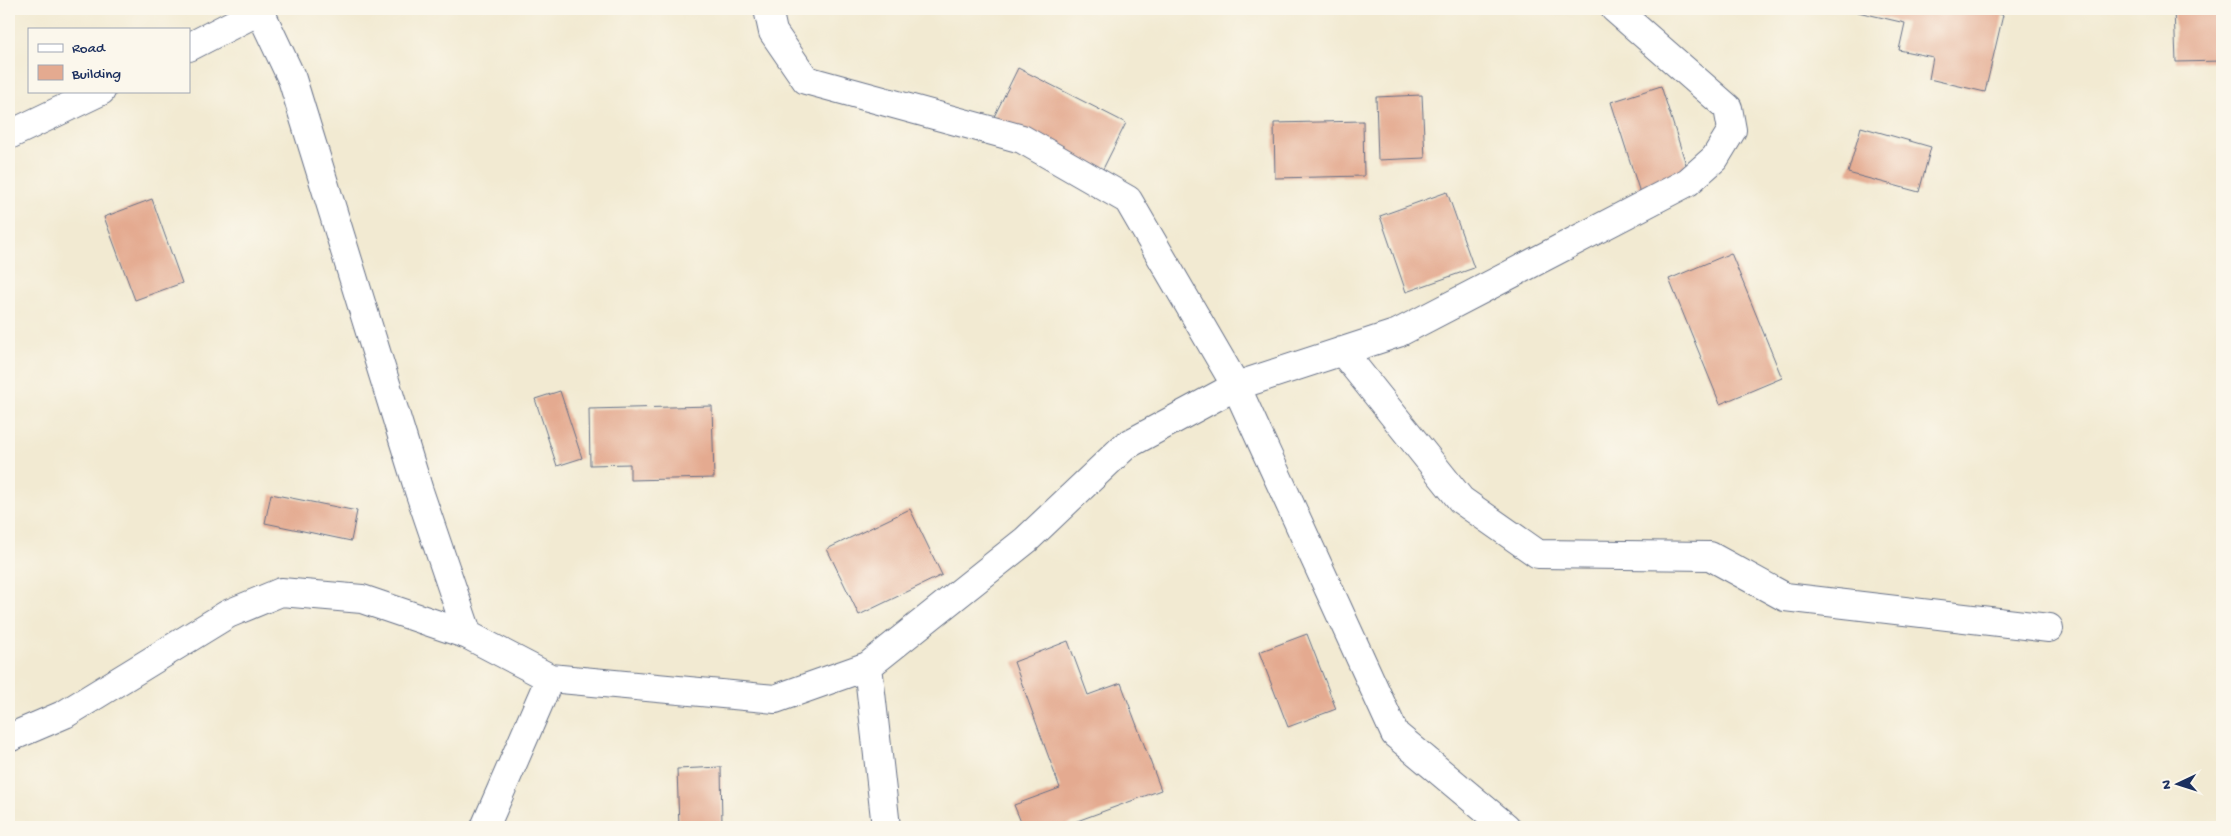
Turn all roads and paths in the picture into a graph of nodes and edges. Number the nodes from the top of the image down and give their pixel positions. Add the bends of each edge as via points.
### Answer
1 (768, 9) edge
2 (1615, 9) edge
3 (259, 10) edge
4 (190, 46) edge
5 (99, 92) edge
6 (9, 135) edge
7 (1342, 351) junction
8 (1236, 386) junction
9 (2049, 628) dead end
10 (468, 635) junction
11 (868, 666) junction
12 (550, 678) junction
13 (9, 738) edge
14 (485, 827) edge
15 (886, 827) edge
16 (1506, 827) edge

1 - 8 street via 773,32 806,80 1022,139 1128,200
2 - 7 street via 1728,108 1732,130 1715,158 1688,182 1398,333
3 - 4 street
3 - 10 street via 292,79 418,491
5 - 6 street
7 - 8 street
7 - 9 street via 1461,500 1538,554 1710,556 1785,597
8 - 11 street via 1125,446 1026,540
8 - 16 street via 1395,734
10 - 12 street
10 - 13 street via 362,599 281,592 228,614 65,714
11 - 12 street via 775,699
11 - 15 street
12 - 14 street

